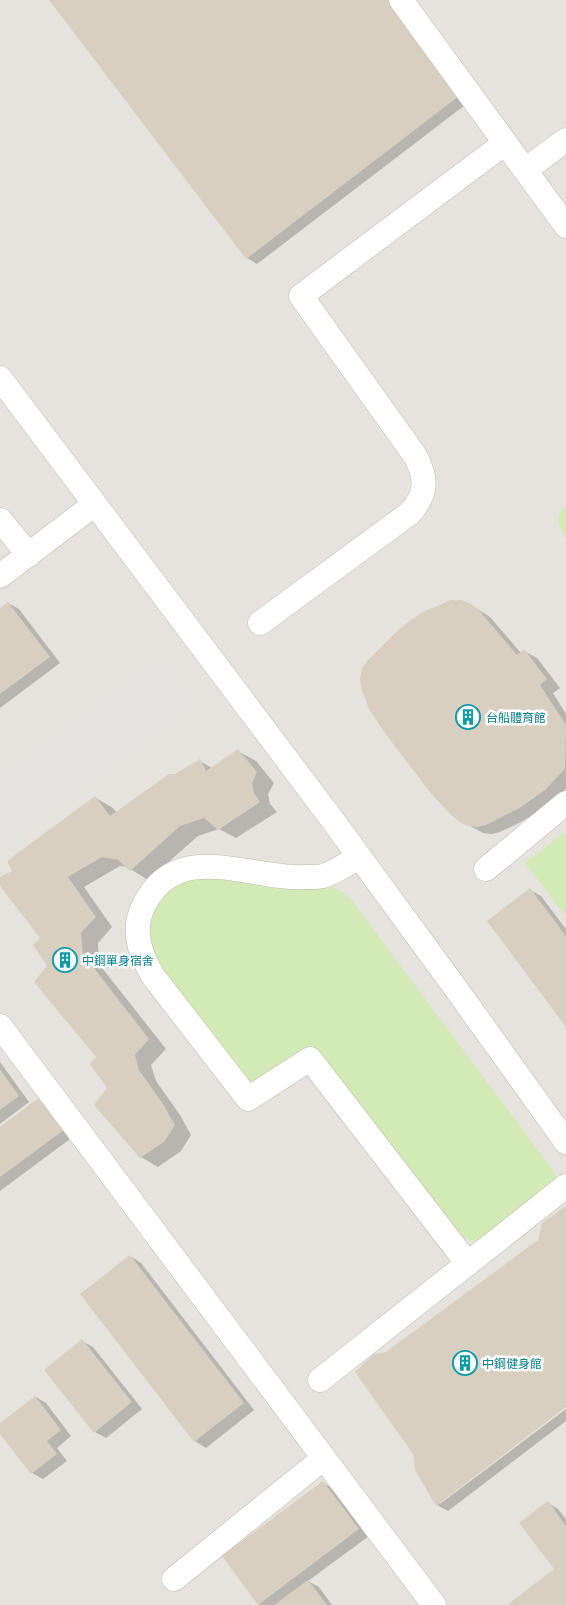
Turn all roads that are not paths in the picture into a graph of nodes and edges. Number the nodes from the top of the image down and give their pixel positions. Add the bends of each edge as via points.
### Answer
1 (401, 0) edge
2 (566, 140) edge
3 (505, 143) junction
4 (525, 170) junction
5 (566, 226) edge
6 (2, 387) edge
7 (94, 504) junction
8 (0, 520) edge
9 (29, 554) junction
10 (0, 576) edge
11 (260, 623) dead end
12 (566, 803) edge
13 (360, 857) junction
14 (486, 869) dead end
15 (0, 1026) edge
16 (566, 1142) edge
17 (566, 1186) edge
18 (468, 1264) junction
19 (320, 1380) dead end
20 (324, 1458) junction
21 (174, 1579) dead end
22 (434, 1605) edge

1 - 3 lane
2 - 4 lane
3 - 4 lane
3 - 11 lane via 301,296 416,457 423,471 423,488 420,502 410,513
4 - 5 lane
6 - 7 lane
7 - 9 lane
7 - 13 lane
8 - 9 lane
9 - 10 lane
12 - 14 lane
13 - 16 lane
13 - 18 lane via 323,876 294,878 204,866 184,868 166,876 150,892 139,914 138,934 143,960 248,1098 310,1059
15 - 20 lane
17 - 18 lane
18 - 19 lane
20 - 21 lane
20 - 22 lane

